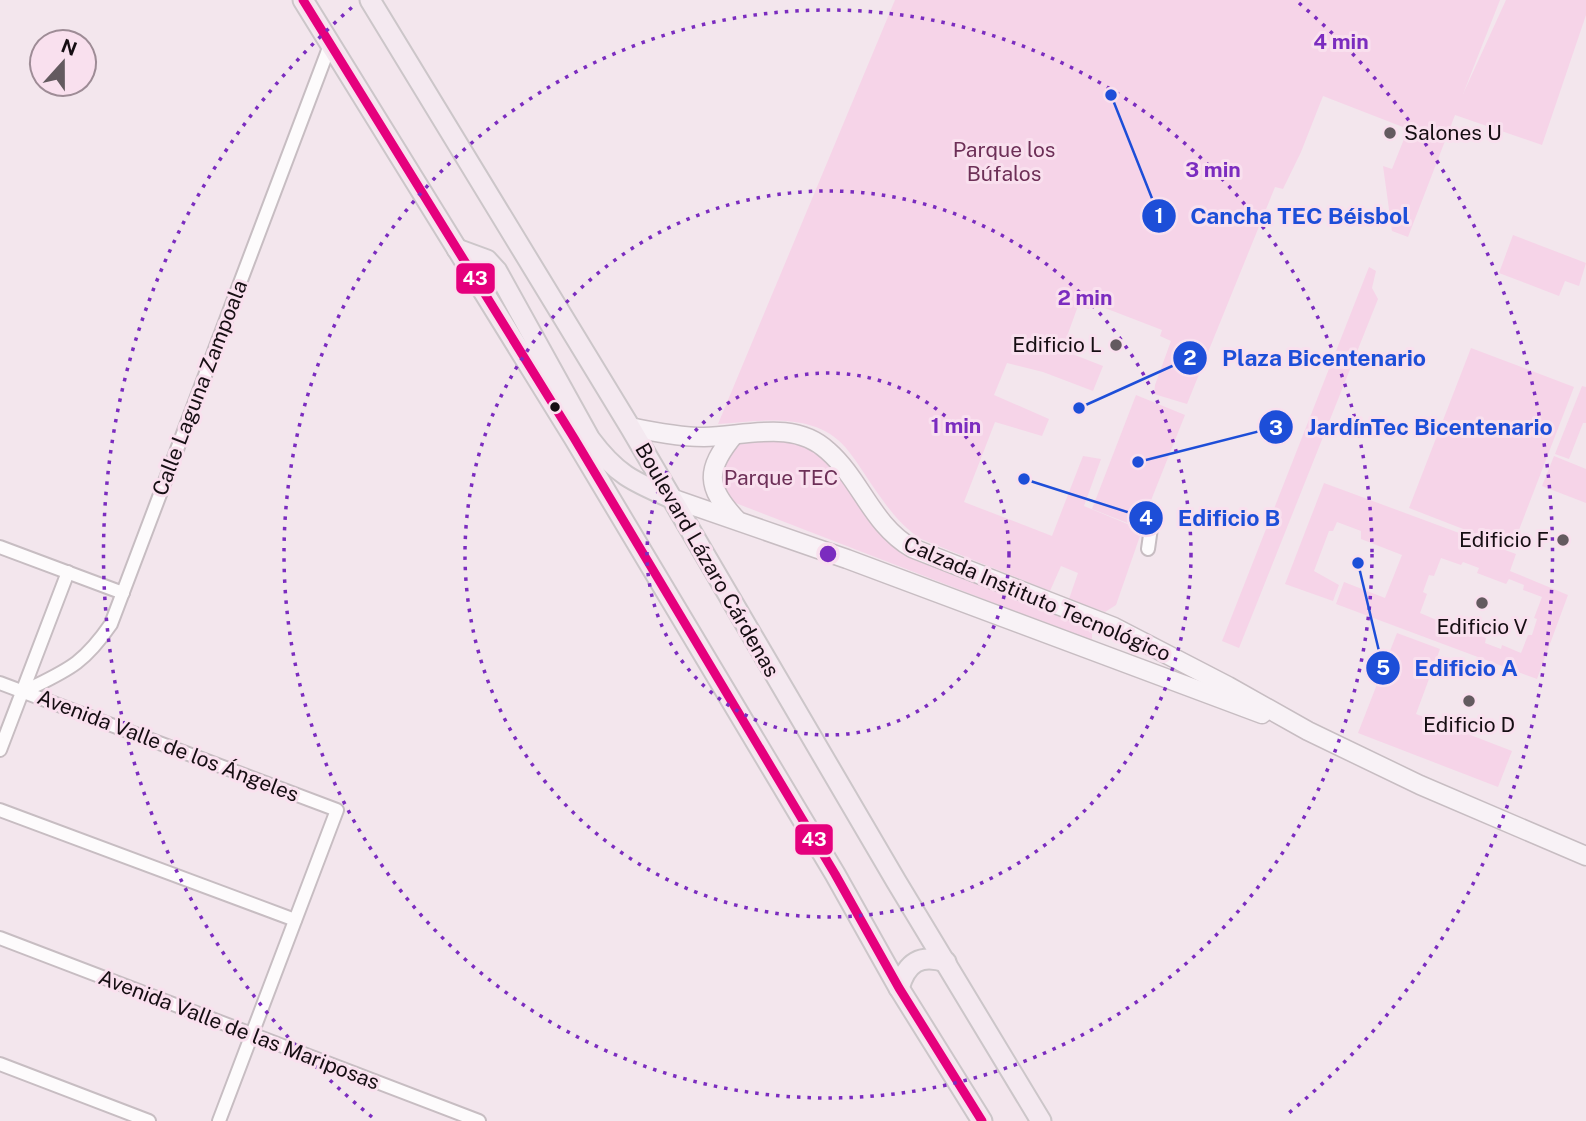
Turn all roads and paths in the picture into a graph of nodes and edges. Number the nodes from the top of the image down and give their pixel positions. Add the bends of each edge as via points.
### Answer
1 (303, 0) edge
2 (377, 5) edge
3 (330, 45) junction
4 (457, 250) junction
5 (629, 427) junction
6 (734, 435) junction
7 (671, 498) junction
8 (1153, 514) dead end
9 (736, 519) junction
10 (0, 547) edge
11 (1149, 549) dead end
12 (68, 572) junction
13 (122, 593) junction
14 (1101, 622) junction
15 (1090, 651) junction
16 (0, 683) edge
17 (23, 692) junction
18 (1308, 731) junction
19 (0, 750) edge
20 (0, 810) edge
21 (1586, 856) edge
22 (295, 920) junction
23 (0, 939) edge
24 (946, 962) junction
25 (899, 988) junction
26 (250, 1036) junction
27 (0, 1064) edge
28 (149, 1121) edge
29 (219, 1121) edge
30 (479, 1121) edge
31 (982, 1121) edge
32 (1041, 1121) edge

1 - 3 main road
2 - 5 main road, Boulevard Lázaro Cárdenas
3 - 4 main road
3 - 13 street, Calle Laguna Zampoala
4 - 7 main road via 486,260 497,271 606,460 635,483
4 - 25 main road via 688,628
5 - 6 street, Calzada Instituto Tecnológico via 688,436
5 - 7 main road, Boulevard Lázaro Cárdenas
6 - 9 street via 719,457 712,484 720,502
6 - 14 street, Calzada Instituto Tecnológico via 782,432 808,437 837,460 882,524 903,543
7 - 9 street, Calzada Instituto Tecnológico
7 - 24 main road, Boulevard Lázaro Cárdenas
8 - 11 street
9 - 15 street, Calzada Instituto Tecnológico
10 - 12 street
12 - 13 street
12 - 17 street
13 - 17 street, Calle Laguna Zampoala via 111,624 93,649 76,665
14 - 15 street via 1101,643
14 - 18 street, Calzada Instituto Tecnológico
15 - 18 street, Calzada Instituto Tecnológico
16 - 17 street, Avenida Valle de los Ángeles
17 - 19 street
17 - 22 street, Avenida Valle de los Ángeles via 337,810
18 - 21 street, Calzada Instituto Tecnológico
20 - 22 street
22 - 26 street
23 - 26 street, Avenida Valle de las Mariposas
24 - 25 main road via 918,960 906,970
24 - 32 main road, Boulevard Lázaro Cárdenas
25 - 31 main road
26 - 29 street
26 - 30 street, Avenida Valle de las Mariposas
27 - 28 street

